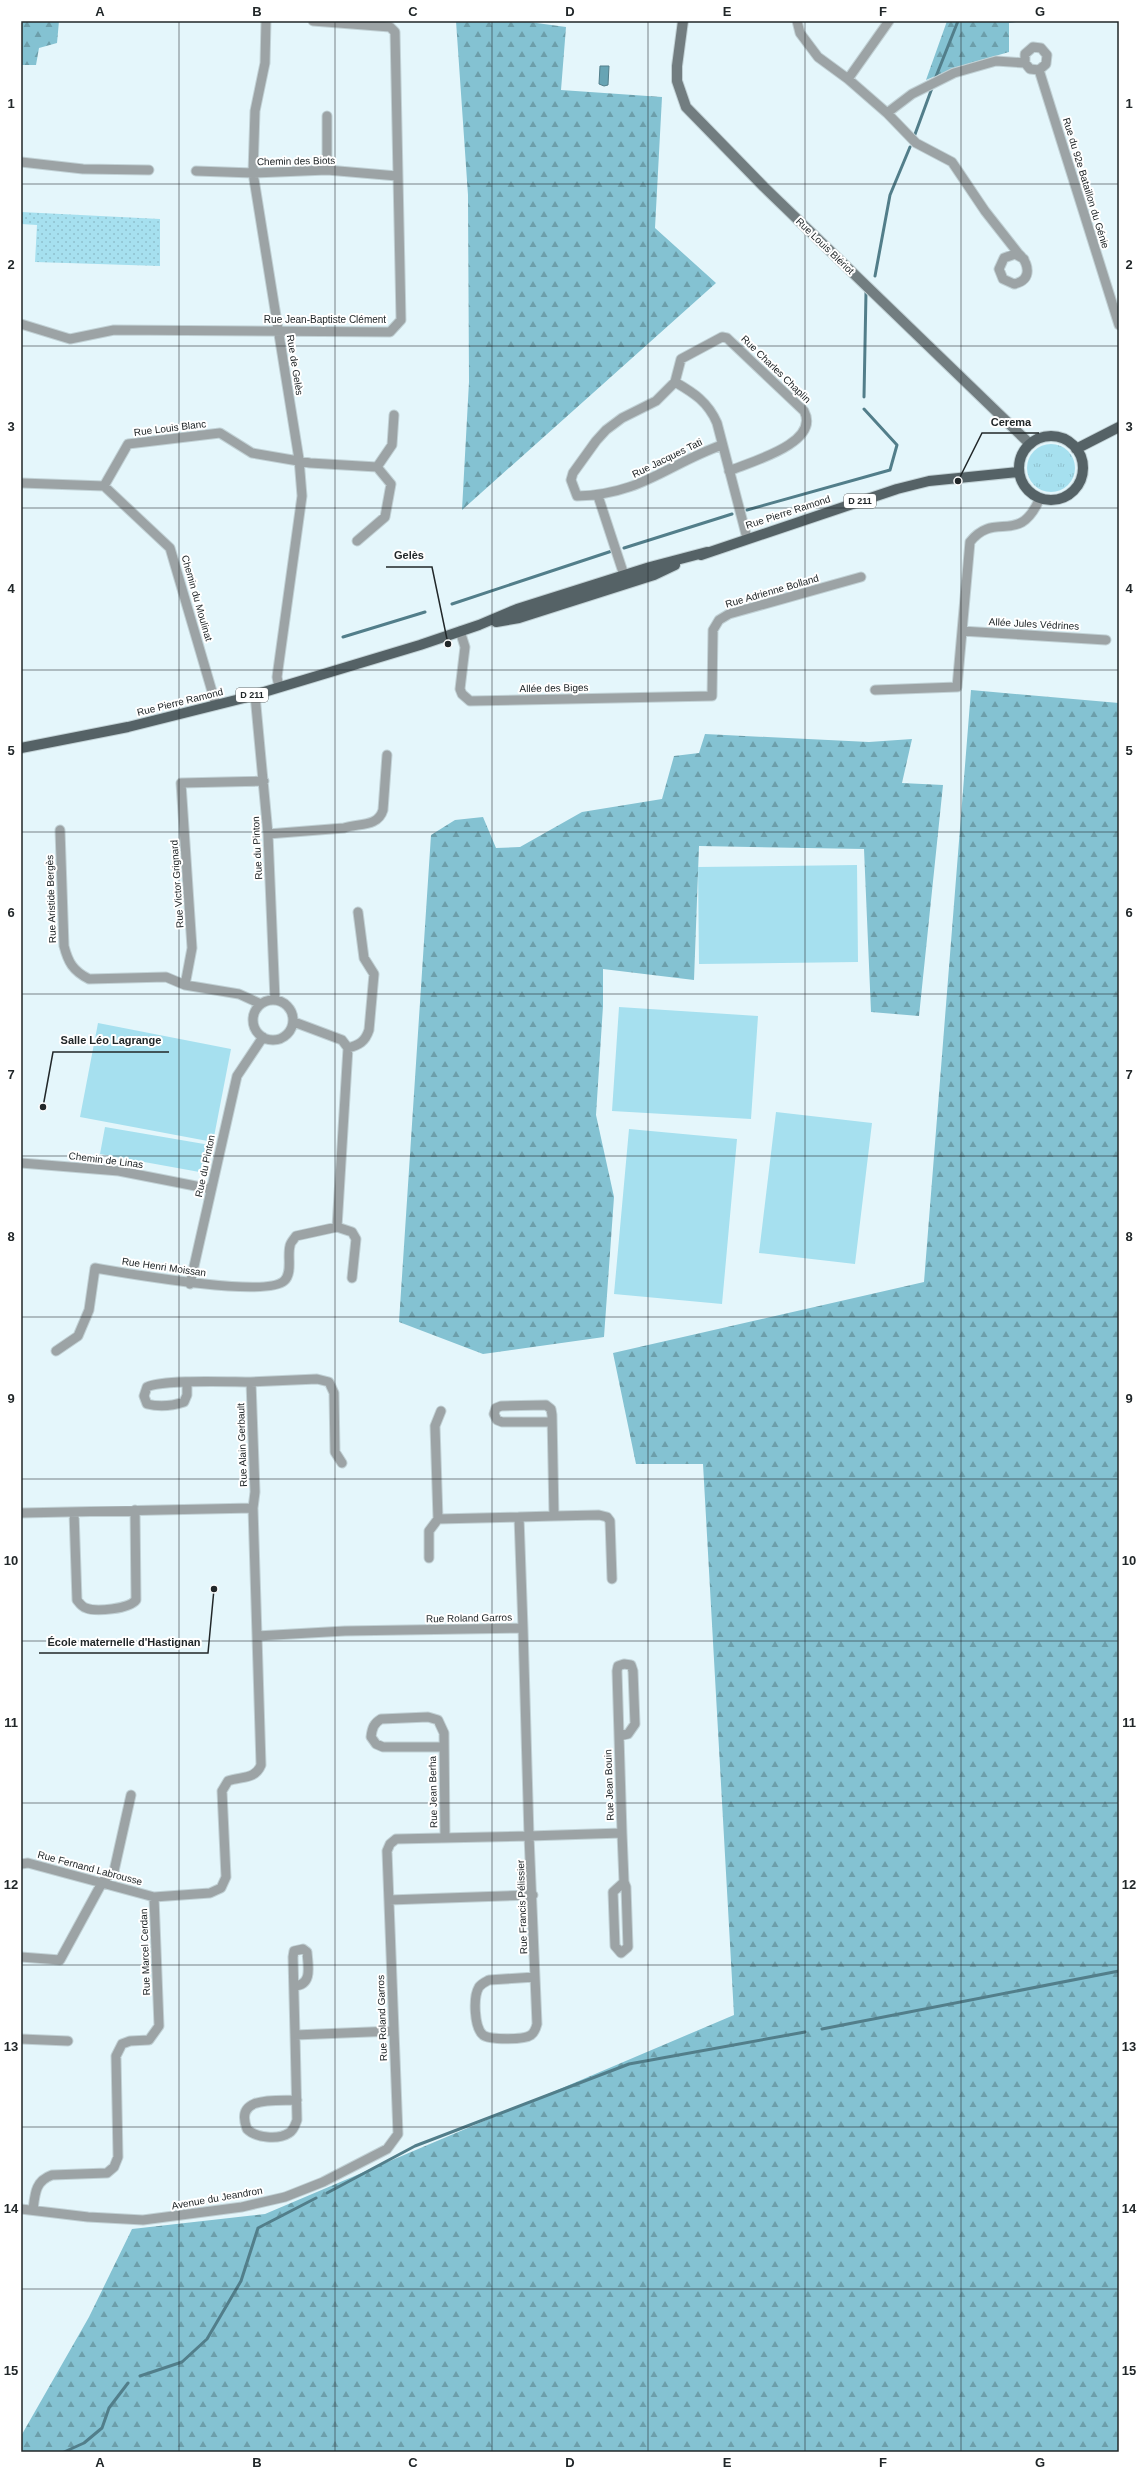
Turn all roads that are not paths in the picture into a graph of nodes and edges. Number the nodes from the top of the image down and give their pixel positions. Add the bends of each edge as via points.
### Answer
1 (266, 21) edge
2 (313, 21) edge
3 (683, 21) edge
4 (797, 21) edge
5 (889, 21) edge
6 (1025, 63) junction
7 (1039, 70) junction
8 (848, 79) junction
9 (887, 113) junction
10 (327, 116) dead end
11 (21, 162) edge
12 (149, 170) dead end
13 (327, 170) junction
14 (196, 171) dead end
15 (253, 173) junction
16 (397, 176) junction
17 (1024, 259) dead end
18 (21, 324) edge
19 (1119, 325) edge
20 (278, 330) junction
21 (675, 382) junction
22 (394, 415) dead end
23 (1119, 427) edge
24 (1030, 444) junction
25 (722, 445) junction
26 (1076, 449) junction
27 (299, 460) junction
28 (377, 466) junction
29 (729, 471) junction
30 (1019, 472) junction
31 (21, 483) edge
32 (104, 486) junction
33 (598, 496) junction
34 (1040, 498) junction
35 (748, 538) junction
36 (357, 540) dead end
37 (707, 552) junction
38 (624, 575) junction
39 (861, 577) dead end
40 (479, 625) junction
41 (460, 631) junction
42 (962, 631) junction
43 (1106, 640) dead end
44 (279, 688) junction
45 (875, 690) dead end
46 (255, 694) junction
47 (712, 696) joint
48 (216, 705) junction
49 (21, 748) edge
50 (388, 755) dead end
51 (264, 781) junction
52 (60, 830) dead end
53 (268, 834) junction
54 (358, 912) dead end
55 (185, 985) junction
56 (275, 1000) junction
57 (261, 1004) junction
58 (294, 1022) junction
59 (263, 1037) junction
60 (348, 1048) junction
61 (21, 1162) edge
62 (211, 1189) junction
63 (337, 1227) junction
64 (352, 1278) dead end
65 (190, 1284) junction
66 (56, 1351) dead end
67 (251, 1382) junction
68 (187, 1383) junction
69 (441, 1411) dead end
70 (552, 1422) junction
71 (342, 1463) dead end
72 (253, 1508) junction
73 (135, 1510) junction
74 (74, 1512) junction
75 (21, 1513) edge
76 (554, 1516) junction
77 (519, 1517) junction
78 (438, 1519) junction
79 (429, 1558) dead end
80 (612, 1579) dead end
81 (523, 1628) junction
82 (257, 1636) junction
83 (619, 1736) junction
84 (443, 1746) junction
85 (131, 1796) dead end
86 (622, 1833) junction
87 (529, 1836) junction
88 (445, 1837) junction
89 (21, 1864) edge
90 (103, 1881) junction
91 (624, 1882) junction
92 (533, 1895) junction
93 (154, 1897) junction
94 (389, 1900) junction
95 (21, 1957) edge
96 (535, 1977) junction
97 (294, 1986) dead end
98 (394, 2030) junction
99 (295, 2035) junction
100 (21, 2039) edge
101 (68, 2041) dead end
102 (296, 2100) junction
103 (398, 2134) joint
104 (21, 2209) edge
105 (33, 2210) junction

1 - 15 street, Rue de Gelès via 264,63 255,111
2 - 16 street, Rue Jean-Baptiste Clément via 390,27 394,32
3 - 24 street, Rue Louis Blériot via 677,76 686,107 764,187
4 - 8 street via 800,33 818,57
5 - 8 street
6 - 7 street via 1030,69
6 - 7 street via 1028,50 1033,47 1040,48 1046,52 1047,59 1044,67
6 - 9 street via 996,61 954,73 912,94
7 - 19 street, Rue du 92e Bataillon du Génie
8 - 9 street
9 - 17 street via 916,143 952,162 985,211
10 - 13 street
11 - 12 street via 83,169
13 - 15 street, Chemin des Biots
13 - 16 street, Chemin des Biots
14 - 15 street, Chemin des Biots
15 - 20 street, Rue de Gelès
16 - 20 street, Rue Jean-Baptiste Clément via 401,320 390,332
18 - 20 street, Rue Jean-Baptiste Clément via 70,339 114,330
20 - 27 street, Rue de Gelès
21 - 25 street via 698,396 707,405 717,423
21 - 29 street, Rue Charles Chaplin via 681,359 722,337 728,338 804,411 807,420 805,430 795,442
21 - 33 street, Rue Jacques Tati via 656,401 622,418 606,430 573,473 572,487 577,496
22 - 28 street via 392,445
23 - 26 main road
24 - 26 main road via 1049,436 1059,437
24 - 30 main road via 1023,452
25 - 29 street
25 - 33 street, Rue Jacques Tati via 641,484
26 - 34 main road via 1083,466 1078,484 1062,498
27 - 28 street, Rue Louis Blanc via 310,463
27 - 32 street, Rue Louis Blanc via 252,453 220,433 128,444
27 - 44 street, Rue de Gelès via 302,496 276,677
28 - 36 street via 390,484 385,517
29 - 35 street
30 - 34 main road via 1026,488
30 - 35 main road, Rue Pierre Ramond / D 211 via 929,481
31 - 32 street
32 - 48 street, Chemin du Moulinat via 170,548
33 - 38 street
34 - 42 street via 1034,513 1025,522 1015,526 990,527 977,534 970,542
35 - 37 main road, Rue Pierre Ramond / D 211
37 - 38 main road, Rue Pierre Ramond / D 211
37 - 40 main road, Rue Pierre Ramond / D 211 via 646,577 519,618
38 - 40 main road, Rue Pierre Ramond / D 211 via 517,609
39 - 47 street, Rue Adrienne Bolland via 729,614 719,620 713,630
40 - 41 main road, Rue Pierre Ramond / D 211
41 - 44 main road, Rue Pierre Ramond / D 211
41 - 47 street, Allée des Biges via 464,647 460,689 470,701
42 - 43 street, Allée Jules Védrines
42 - 45 street via 957,687
44 - 46 main road, Rue Pierre Ramond / D 211
46 - 48 main road, Rue Pierre Ramond / D 211
46 - 51 street, Rue du Pinton
48 - 49 main road, Rue Pierre Ramond / D 211 via 98,734
50 - 53 street via 383,810 375,822 344,828
51 - 53 street, Rue du Pinton
51 - 55 street, Rue Victor Grignard via 181,783 192,948
52 - 55 street, Rue Aristide Bergès via 64,946 68,962 89,979 166,977
53 - 56 street, Rue du Pinton
54 - 60 street via 364,958 374,974 369,1030 360,1045
55 - 57 street via 239,994
56 - 57 street
56 - 58 street via 287,1005
57 - 59 street via 253,1018 255,1029
58 - 59 street via 291,1030 282,1039
58 - 60 street via 342,1040
59 - 62 street, Rue du Pinton via 237,1076
60 - 63 street
61 - 62 street, Chemin de Linas via 119,1171
62 - 65 street, Rue du Pinton
63 - 64 street via 352,1232 356,1239
63 - 65 street, Rue Henri Moissan via 296,1236 290,1245 289,1273 284,1281 270,1287
65 - 66 street, Rue Henri Moissan via 95,1268 90,1310 78,1336
67 - 68 street
67 - 71 street via 317,1379 329,1382 334,1393 335,1452
67 - 72 street, Rue Alain Gerbault via 255,1492
68 - 68 street via 154,1384 147,1388 144,1396 147,1404 175,1405 184,1402
69 - 78 street via 435,1426
70 - 70 street via 551,1409 546,1405 501,1406 496,1408 494,1414 497,1420 502,1422
70 - 76 street
72 - 73 street
72 - 82 street
73 - 74 street
73 - 74 street via 136,1600 126,1608 88,1609 77,1600
74 - 75 street
76 - 77 street
76 - 80 street via 607,1517 610,1522
77 - 78 street
77 - 81 street
78 - 79 street via 429,1531
81 - 82 street, Rue Roland Garros via 345,1631
81 - 87 street, Rue Roland Garros
82 - 93 street, Rue Marcel Cerdan via 260,1765 249,1777 228,1781 222,1791 226,1877 224,1885 210,1893
83 - 83 street, Rue Jean Bouin via 617,1671 618,1666 624,1664 631,1665 633,1671 635,1724 633,1730
83 - 86 street, Rue Jean Bouin
84 - 84 street, Rue Jean Berha via 442,1729 434,1718 381,1719 372,1729 371,1737 376,1744 384,1747
84 - 88 street, Rue Jean Berha
85 - 90 street via 114,1871
86 - 87 street, Rue Jean Bouin
86 - 91 street, Rue Jean Bouin
87 - 88 street, Rue Roland Garros
87 - 92 street, Rue Francis Pélissier
88 - 94 street, Rue Roland Garros via 396,1839 390,1844 386,1851
89 - 90 street, Rue Fernand Labrousse via 28,1863
90 - 93 street, Rue Fernand Labrousse
90 - 95 street via 60,1960
91 - 91 street, Rue Jean Bouin via 628,1946 621,1953 615,1946 613,1892
92 - 94 street
92 - 96 street, Rue Francis Pélissier
93 - 105 street, Rue Marcel Cerdan via 159,2026 149,2040 122,2044 116,2056 118,2157 114,2168 107,2173 45,2177 36,2188
94 - 98 street, Rue Roland Garros
96 - 96 street, Rue Francis Pélissier via 483,1982 476,1996 478,2024 483,2036 490,2039 524,2038 531,2035 537,2024
97 - 99 street
98 - 99 street
98 - 103 street, Rue Roland Garros
99 - 102 street
100 - 101 street
102 - 102 street via 297,2120 290,2133 259,2136 247,2129 247,2107 255,2102
103 - 105 street, Avenue du Jeandron via 387,2149 323,2182 285,2197 242,2207 143,2220
104 - 105 street, Avenue du Jeandron

